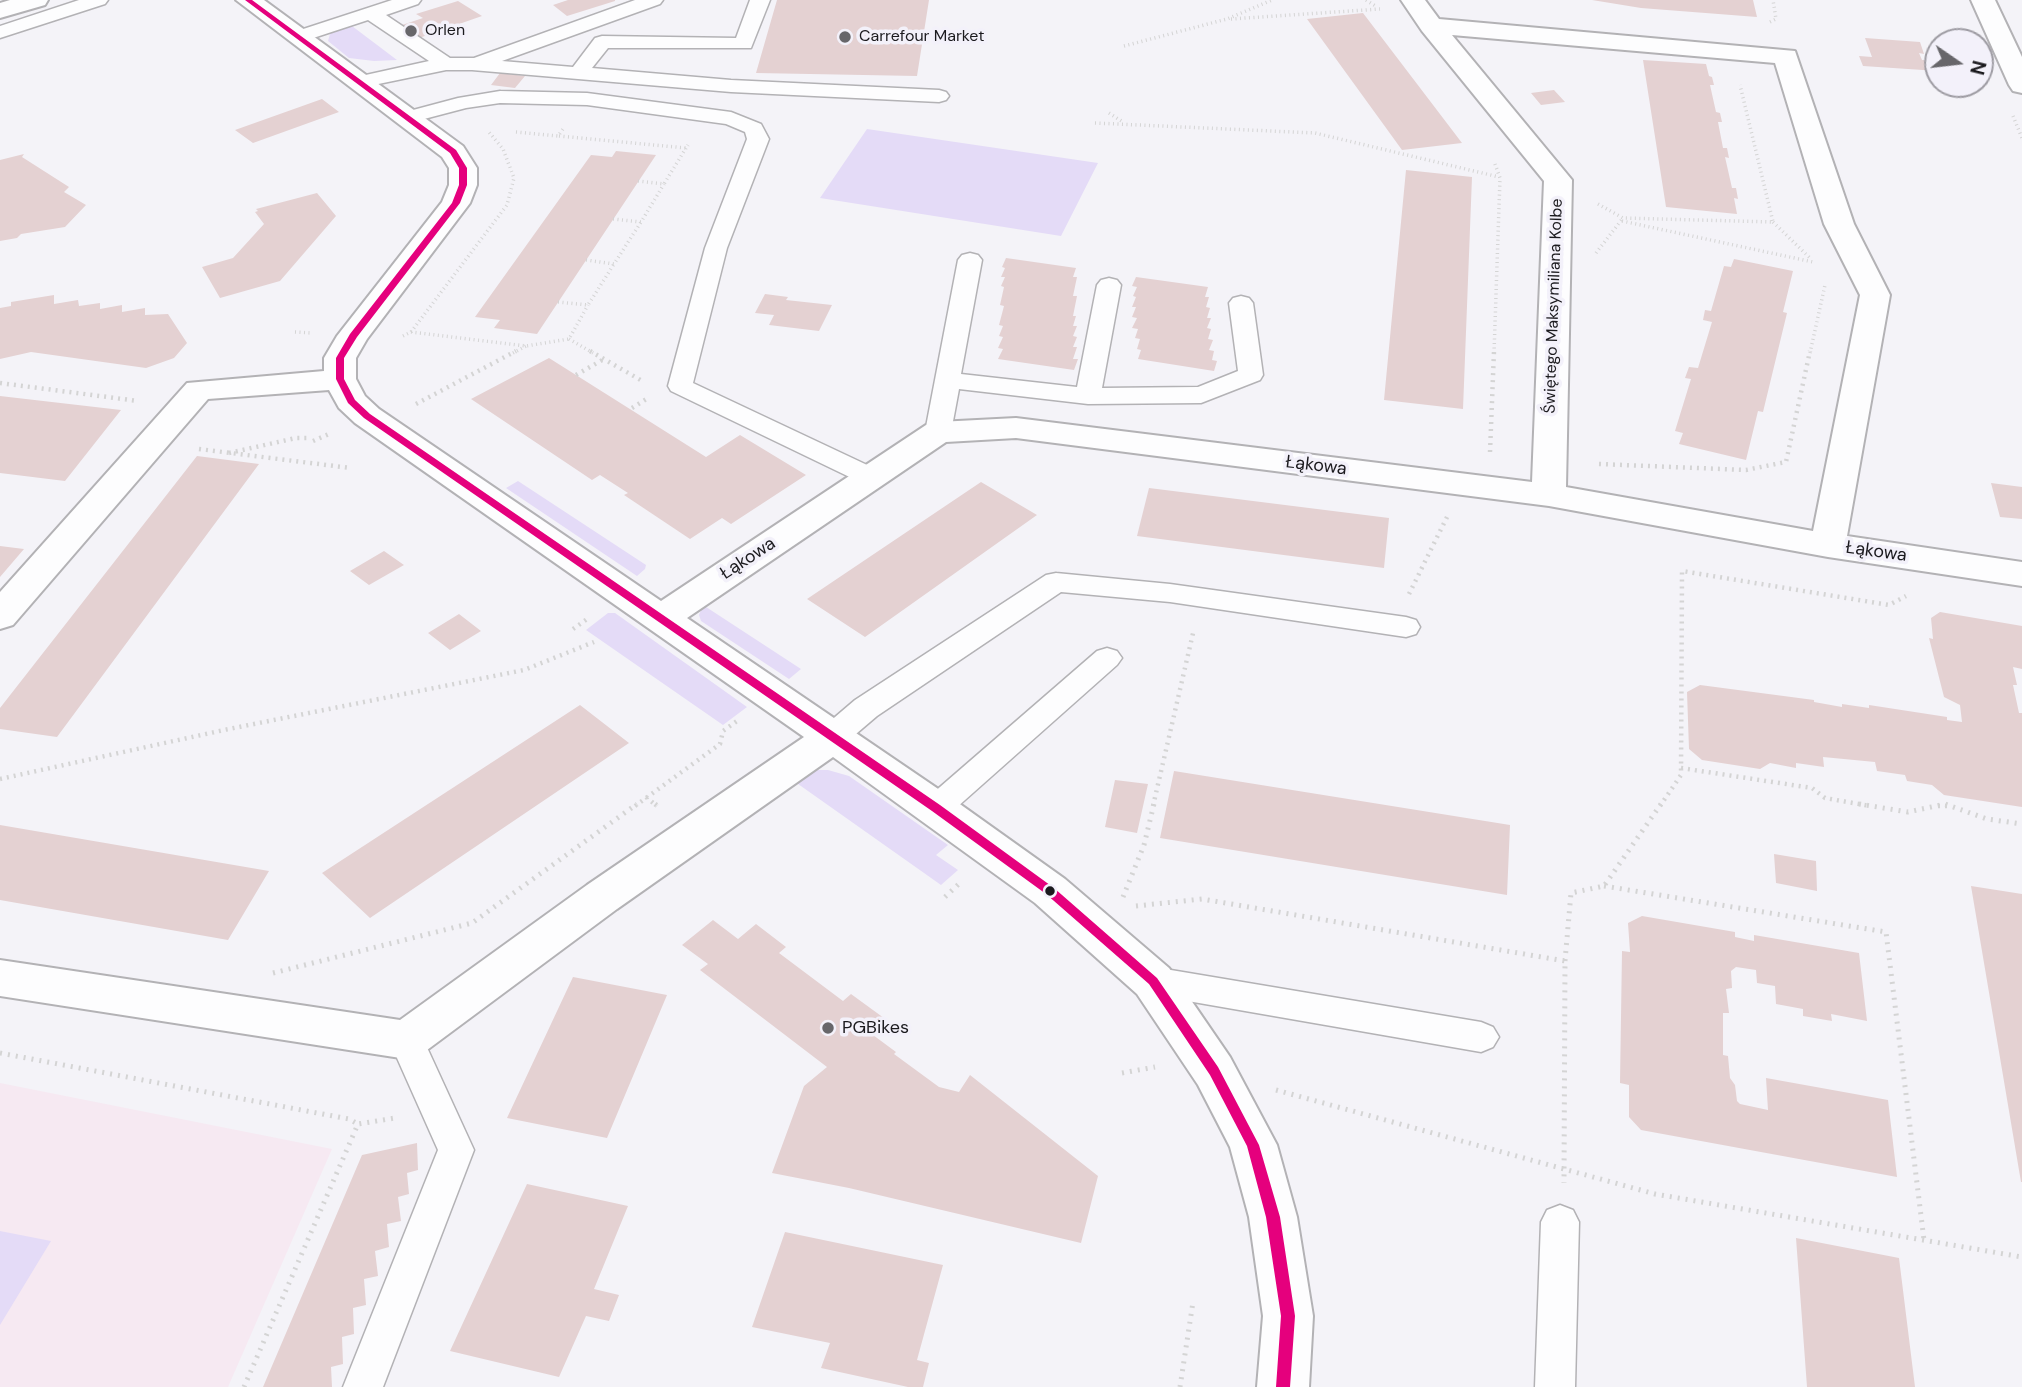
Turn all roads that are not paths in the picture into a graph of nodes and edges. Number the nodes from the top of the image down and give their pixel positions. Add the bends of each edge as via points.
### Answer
1 (98, 0) edge
2 (248, 0) edge
3 (411, 0) edge
4 (653, 0) edge
5 (760, 0) edge
6 (1413, 0) edge
7 (1983, 0) edge
8 (372, 14) junction
9 (1431, 26) junction
10 (0, 32) edge
11 (298, 37) junction
12 (744, 44) junction
13 (446, 64) junction
14 (472, 64) junction
15 (578, 73) junction
16 (359, 82) junction
17 (2022, 85) edge
18 (731, 86) junction
19 (939, 96) dead end
20 (405, 118) junction
21 (970, 260) dead end
22 (1109, 285) dead end
23 (1241, 303) dead end
24 (340, 379) junction
25 (947, 380) junction
26 (1088, 396) junction
27 (938, 432) junction
28 (873, 478) junction
29 (1549, 495) junction
30 (1828, 545) junction
31 (2022, 574) edge
32 (0, 616) edge
33 (661, 618) junction
34 (1406, 627) dead end
35 (1107, 658) dead end
36 (832, 737) junction
37 (936, 808) junction
38 (0, 978) edge
39 (1153, 981) junction
40 (1481, 1037) dead end
41 (407, 1040) junction
42 (1560, 1222) road end
43 (363, 1387) edge
44 (1283, 1387) edge
45 (1555, 1387) edge

1 - 10 lane
2 - 11 street
3 - 8 lane
4 - 14 lane
5 - 12 lane
6 - 9 street, Świętego Maksymiliana Kolbe
7 - 17 street
8 - 11 lane
8 - 13 lane
9 - 29 street, Świętego Maksymiliana Kolbe via 1558,180
9 - 30 street via 1786,56 1839,224 1875,295
11 - 16 street
12 - 15 lane via 602,42
12 - 18 lane
13 - 14 lane
13 - 16 lane
14 - 15 lane
15 - 18 lane
16 - 20 street
18 - 19 lane
20 - 24 street via 453,152 463,168 463,185 456,203 353,336 340,358
20 - 28 lane via 500,97 587,99 731,118 754,128 758,139 716,247 680,386
21 - 25 lane
22 - 26 lane
23 - 26 lane via 1251,376 1201,395
24 - 32 street via 198,390
24 - 33 street via 351,401 367,416
25 - 26 lane
25 - 27 lane
27 - 28 street, Łąkowa
27 - 29 street, Łąkowa via 1016,428
28 - 33 street, Łąkowa
29 - 30 street, Łąkowa
30 - 31 street, Łąkowa
33 - 36 street
34 - 36 lane via 1202,597 1056,582 866,708
35 - 37 lane
36 - 37 street
36 - 41 street
37 - 39 street via 1050,891
38 - 41 street
39 - 40 lane
39 - 44 street via 1214,1071 1253,1145 1273,1217 1289,1316
41 - 43 lane via 456,1150
42 - 45 lane

